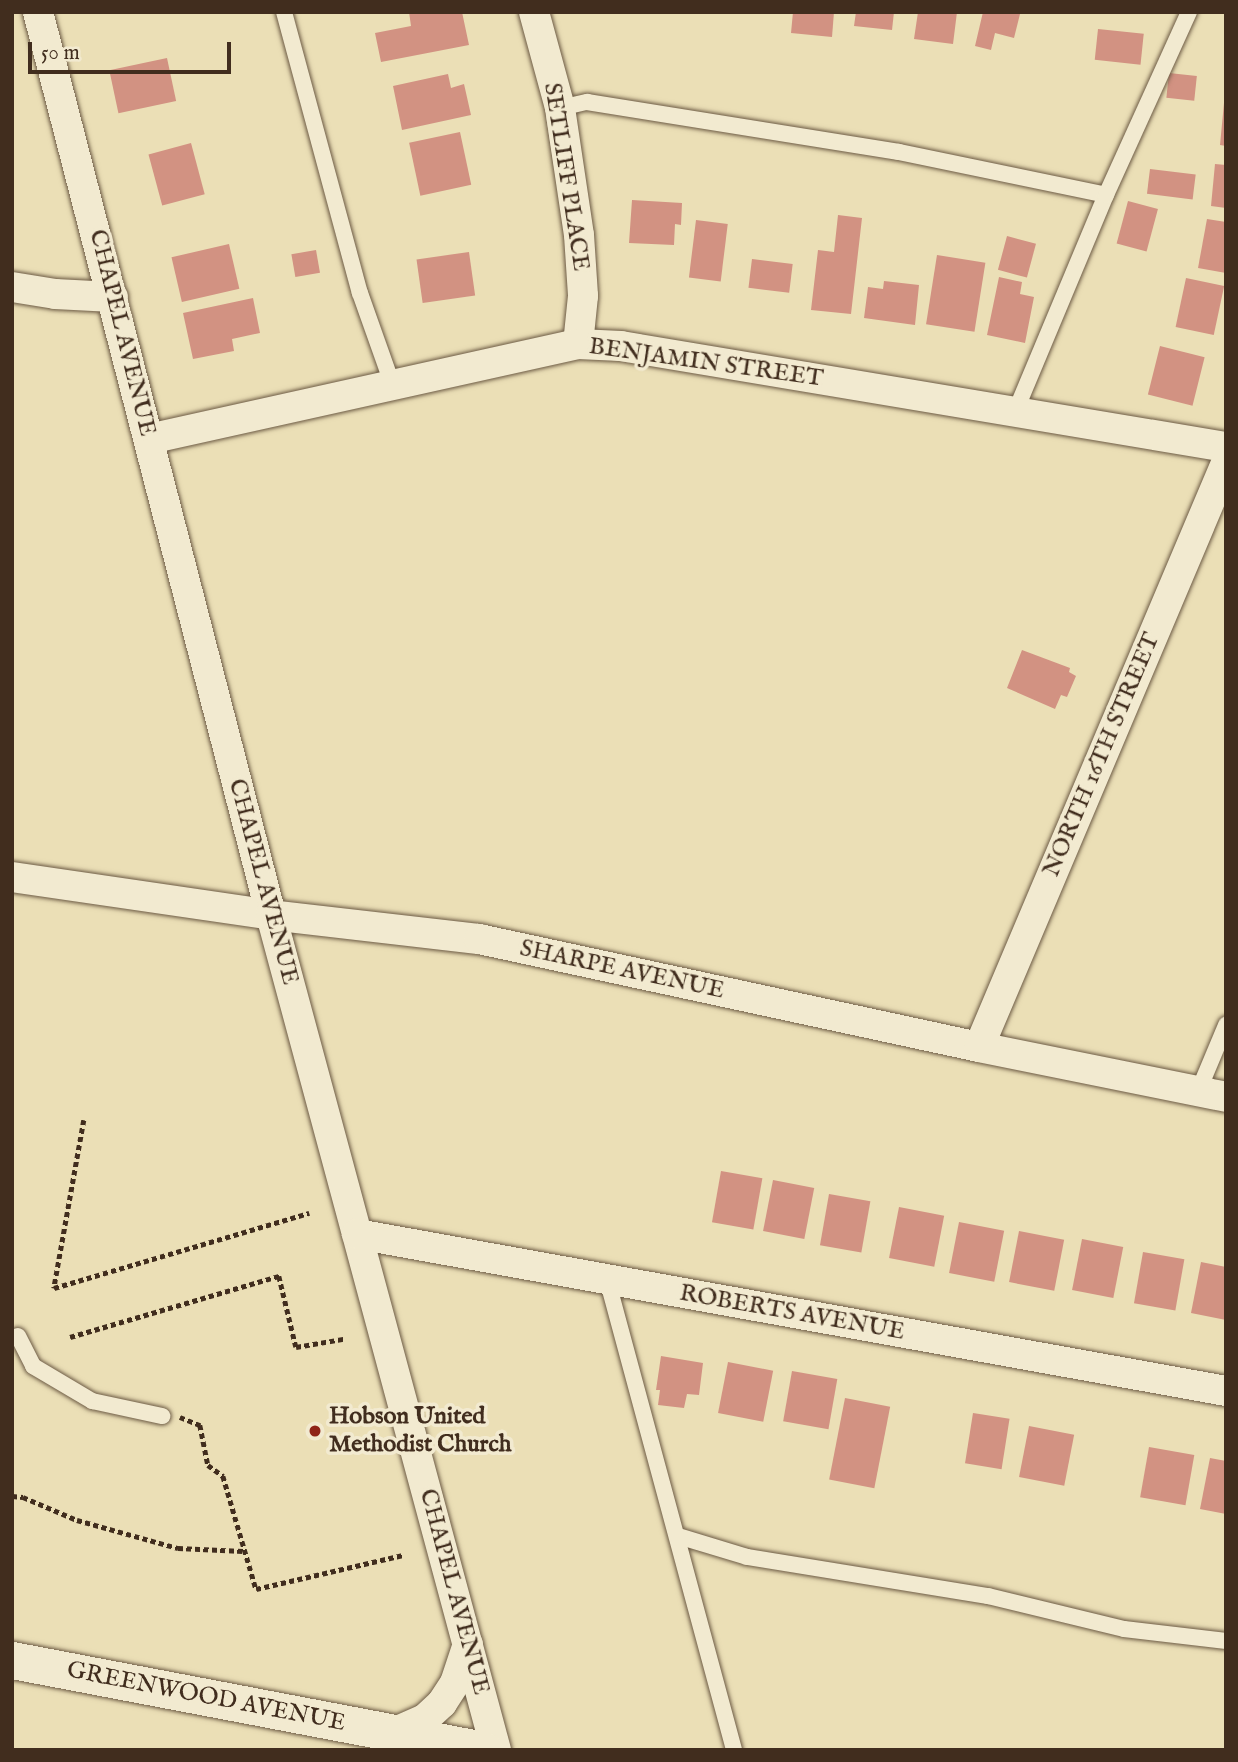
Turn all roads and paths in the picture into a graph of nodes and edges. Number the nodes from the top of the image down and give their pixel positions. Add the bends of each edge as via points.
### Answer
1 (38, 12) edge
2 (284, 12) edge
3 (534, 12) edge
4 (1189, 12) edge
5 (560, 108) junction
6 (1106, 195) junction
7 (12, 287) edge
8 (113, 297) junction
9 (578, 344) junction
10 (393, 386) junction
11 (1016, 410) junction
12 (149, 439) junction
13 (1226, 447) edge
14 (1226, 463) edge
15 (12, 877) edge
16 (271, 915) junction
17 (1226, 1025) edge
18 (979, 1047) junction
19 (1212, 1094) edge
20 (84, 1120) dead end
21 (309, 1213) dead end
22 (357, 1234) junction
23 (607, 1279) junction
24 (18, 1336) dead end
25 (70, 1337) dead end
26 (343, 1339) dead end
27 (1226, 1391) edge
28 (162, 1416) dead end
29 (179, 1416) dead end
30 (12, 1496) edge
31 (678, 1536) junction
32 (243, 1551) junction
33 (403, 1555) dead end
34 (1226, 1641) edge
35 (468, 1644) junction
36 (12, 1660) edge
37 (393, 1733) junction
38 (483, 1750) edge
39 (496, 1750) edge
40 (734, 1750) edge

1 - 8 street, CHAPEL AVENUE
2 - 10 lane via 360,293
3 - 5 street, SETLIFF PLACE
4 - 6 lane
5 - 6 lane via 587,102 899,152
5 - 9 street, SETLIFF PLACE via 579,235 583,296
6 - 11 lane
7 - 8 street
8 - 12 street, CHAPEL AVENUE
9 - 10 street, BENJAMIN STREET
9 - 11 street, BENJAMIN STREET via 621,346
10 - 12 street, BENJAMIN STREET
11 - 13 street, BENJAMIN STREET
12 - 16 street, CHAPEL AVENUE
14 - 18 street, NORTH 16TH STREET
15 - 16 street, SHARPE AVENUE
16 - 18 street, SHARPE AVENUE via 479,939
16 - 22 street, CHAPEL AVENUE
17 - 19 lane
18 - 19 street, SHARPE AVENUE
20 - 21 path via 54,1288
22 - 23 street, ROBERTS AVENUE
22 - 35 street, CHAPEL AVENUE
23 - 27 street, ROBERTS AVENUE
23 - 31 lane
24 - 28 lane via 33,1366 92,1401
25 - 26 path via 279,1276 296,1347
29 - 32 path via 200,1425 208,1465 223,1476
30 - 32 path via 178,1548
31 - 34 lane via 747,1557 988,1596 1124,1629
31 - 40 lane
32 - 33 path via 256,1589
35 - 37 street via 455,1683 442,1703 426,1717
35 - 39 street, CHAPEL AVENUE
36 - 37 street, GREENWOOD AVENUE
37 - 38 street, GREENWOOD AVENUE

